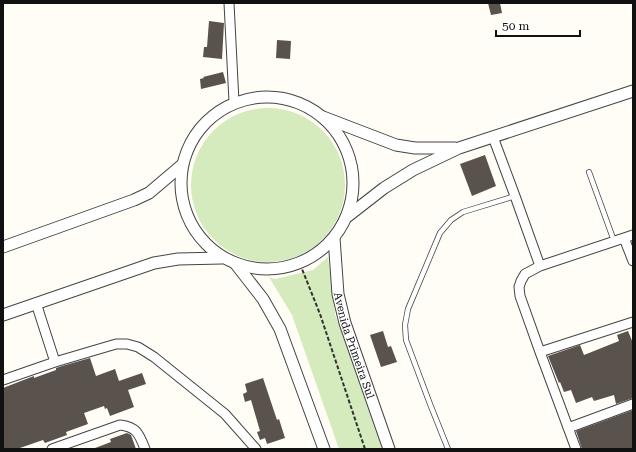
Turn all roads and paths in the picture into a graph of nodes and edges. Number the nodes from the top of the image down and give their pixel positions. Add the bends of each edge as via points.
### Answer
1 (229, 3) edge
2 (633, 91) edge
3 (234, 102) junction
4 (322, 117) junction
5 (493, 137) junction
6 (459, 148) junction
7 (182, 165) junction
8 (589, 172) dead end
9 (515, 196) junction
10 (348, 216) junction
11 (629, 236) edge
12 (334, 238) junction
13 (614, 241) junction
14 (3, 248) edge
15 (222, 258) junction
16 (633, 261) edge
17 (235, 263) junction
18 (300, 264) junction
19 (540, 266) junction
20 (36, 303) junction
21 (3, 315) edge
22 (633, 322) edge
23 (540, 352) junction
24 (55, 362) junction
25 (3, 380) edge
26 (633, 404) edge
27 (568, 428) junction
28 (54, 448) edge
29 (145, 449) edge
30 (256, 449) edge
31 (324, 449) edge
32 (366, 449) edge
33 (389, 449) edge
34 (448, 449) edge
35 (576, 449) edge

1 - 3 street
2 - 5 street
3 - 4 street via 268,96 297,102
3 - 7 street via 213,116 194,138
4 - 6 street via 396,145 415,148
4 - 10 street via 342,139 352,167
5 - 6 street
5 - 9 street
6 - 10 street via 413,170 384,188
7 - 14 street via 148,193 134,200
7 - 15 street via 181,190 186,215 199,238
8 - 13 lane
9 - 19 street
9 - 34 lane via 463,212 451,220 440,233 408,309 406,340
10 - 12 street
11 - 13 street
11 - 16 street
12 - 18 street via 319,253
12 - 33 street, Avenida Primeira Sul via 338,294 345,323
13 - 19 street
15 - 17 street
15 - 20 street via 178,259 154,263
17 - 18 street via 274,270
17 - 31 street via 263,299 280,329
18 - 32 path via 320,314
19 - 23 street via 525,274 519,287
20 - 21 street
20 - 24 street
22 - 23 street
23 - 27 street
24 - 25 street
24 - 30 street via 116,344 138,347 225,414
26 - 27 street
27 - 35 street
28 - 29 street via 120,425 129,426 136,431

